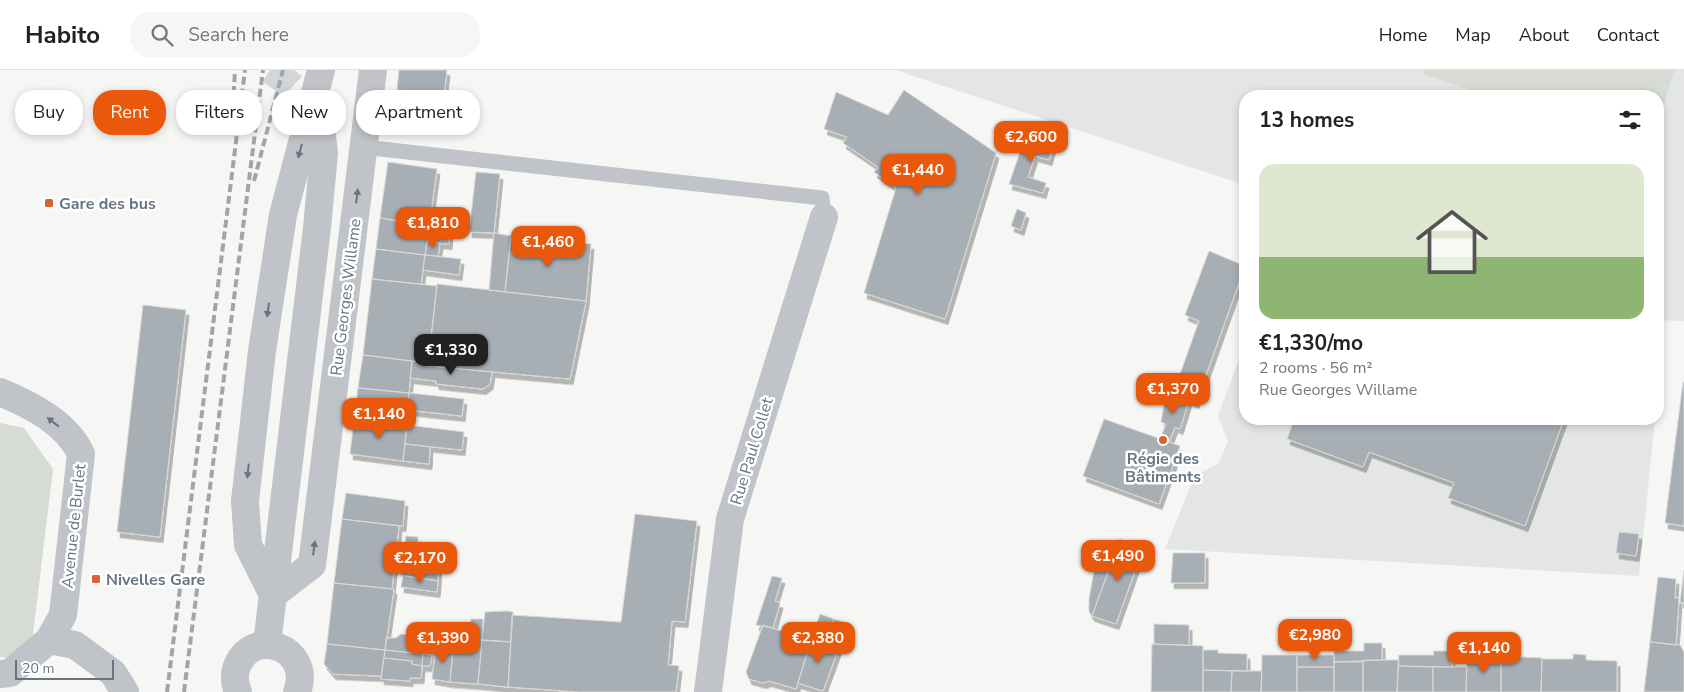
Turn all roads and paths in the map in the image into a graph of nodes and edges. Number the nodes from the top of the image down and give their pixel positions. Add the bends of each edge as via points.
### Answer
1 (321, 70) edge
2 (373, 70) edge
3 (322, 135) tunnel mouth
4 (363, 146) junction
5 (824, 217) joint
6 (0, 392) edge
7 (273, 595) junction
8 (49, 640) junction
9 (267, 644) junction
10 (0, 674) edge
11 (124, 692) edge
12 (238, 692) edge
13 (298, 692) edge
14 (708, 692) edge

1 -> 7 street via 283,215 262,351 245,501 248,545
2 - 4 street, Rue Georges Willame
3 - 7 street via 324,153 317,228
4 - 5 lane via 822,198
7 -> 4 street, Rue Georges Willame via 312,565
5 - 14 street, Rue Paul Collet via 730,518
8 -> 6 street, Avenue de Burlet via 63,615 81,454 74,439 32,406
7 - 9 street
8 - 10 street via 10,673
8 - 11 street via 75,645 113,674
9 - 12 street via 250,650 239,661 235,675
9 - 13 street via 283,648 298,662 302,681

